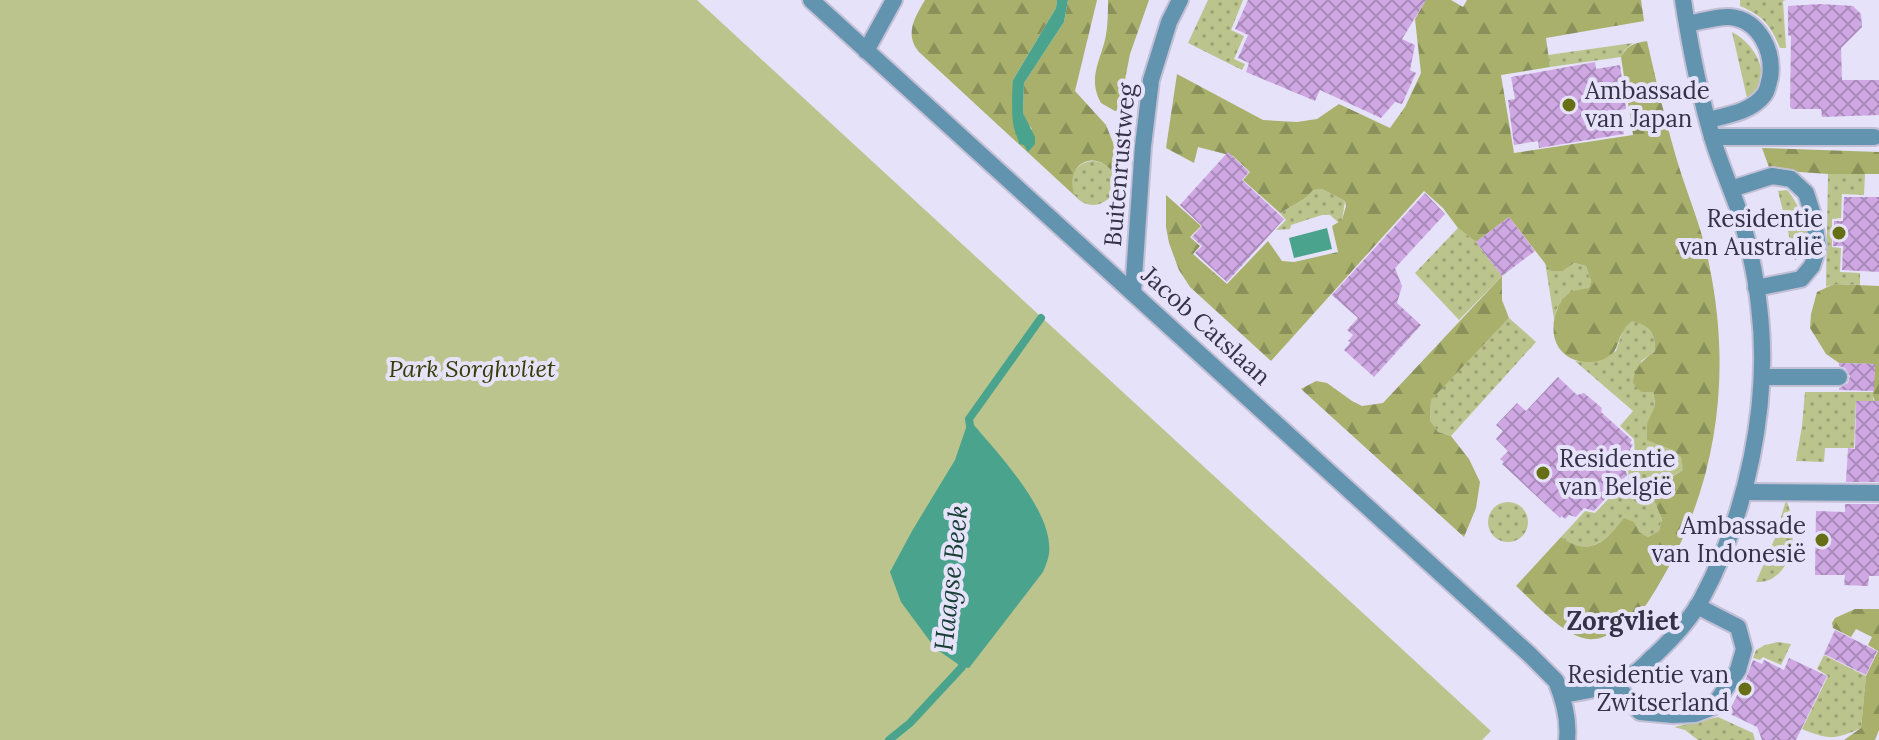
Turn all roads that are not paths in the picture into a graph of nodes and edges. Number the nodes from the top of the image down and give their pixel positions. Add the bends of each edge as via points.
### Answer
1 (811, 0) edge
2 (894, 0) edge
3 (1180, 0) edge
4 (1683, 0) edge
5 (1687, 24) junction
6 (866, 51) junction
7 (1710, 128) junction
8 (1874, 137) dead end
9 (1731, 189) junction
10 (1756, 288) junction
11 (1133, 292) junction
12 (1762, 377) junction
13 (1839, 377) dead end
14 (1744, 492) junction
15 (1879, 493) edge
16 (1697, 606) junction
17 (1613, 682) junction
18 (1561, 695) junction
19 (1567, 740) edge

1 - 6 street, Jacob Catslaan
2 - 6 street
3 - 11 street, Buitenrustweg via 1151,80
4 - 5 street
5 - 7 street
5 - 7 street via 1729,17 1749,23 1765,42 1772,65 1767,92 1759,101
6 - 11 street, Jacob Catslaan
7 - 8 street
7 - 9 street
9 - 10 street
9 - 10 street via 1772,176 1791,179 1806,193 1813,215 1818,247 1812,266 1801,279
10 - 12 street
11 - 18 street, Jacob Catslaan via 1529,654 1556,681
12 - 13 street
12 - 14 street
14 - 15 street
14 - 16 street
16 - 17 street via 1636,672
16 - 17 street via 1738,627 1744,649 1738,670 1713,707 1695,714 1640,712
17 - 18 street
18 - 19 street

